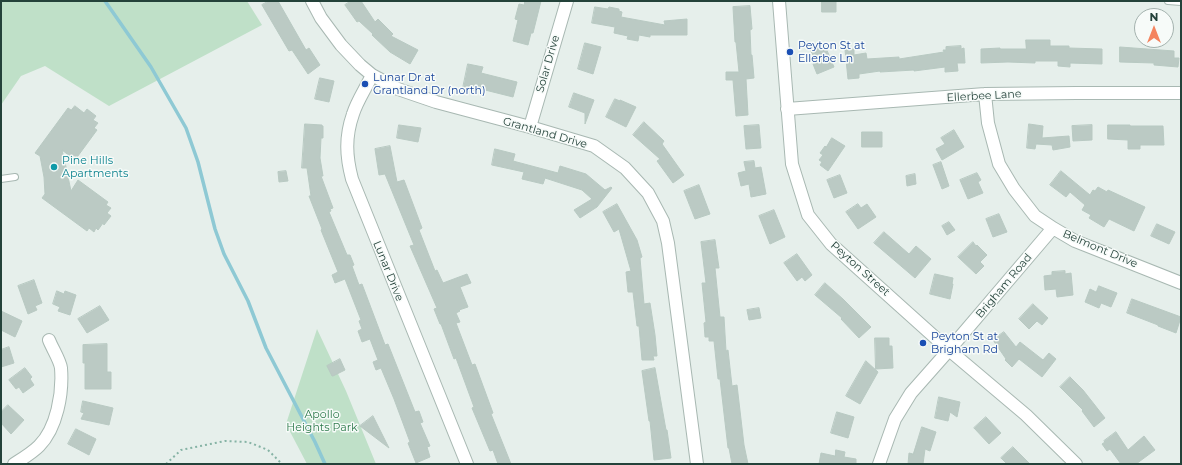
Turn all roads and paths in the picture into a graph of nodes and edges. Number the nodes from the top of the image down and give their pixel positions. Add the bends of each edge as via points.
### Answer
1 (312, 1) edge
2 (567, 1) edge
3 (779, 1) edge
4 (1168, 1) edge
5 (1181, 2) edge
6 (372, 75) junction
7 (1181, 93) edge
8 (985, 94) junction
9 (787, 109) junction
10 (530, 127) junction
11 (16, 177) dead end
12 (1, 179) edge
13 (1053, 228) junction
14 (1181, 284) edge
15 (49, 340) dead end
16 (949, 350) junction
17 (14, 464) edge
18 (166, 464) edge
19 (282, 464) edge
20 (466, 464) edge
21 (697, 464) edge
22 (879, 464) edge
23 (1076, 464) edge

1 - 6 street, Grantland Drive via 341,45
2 - 10 street, Solar Drive
3 - 9 street, Peyton Street
4 - 5 lane
6 - 10 street, Grantland Drive via 398,89 436,102
6 - 20 street, Lunar Drive via 353,114 347,138 352,179
7 - 8 street, Ellerbee Lane
8 - 9 street, Ellerbee Lane
8 - 13 street, Belmont Drive via 988,123 999,164 1035,216
9 - 16 street, Peyton Street via 792,164 808,215 831,244
10 - 21 street, Grantland Drive via 594,146 625,168 648,193 663,221
11 - 12 lane
13 - 14 street, Belmont Drive via 1075,241
13 - 16 street, Brigham Road
15 - 17 street via 61,367 58,408 49,432 39,446
16 - 22 street, Brigham Road via 911,393 895,419
16 - 23 street, Peyton Street via 1026,415
18 - 19 path via 181,450 225,441 248,442 268,450

